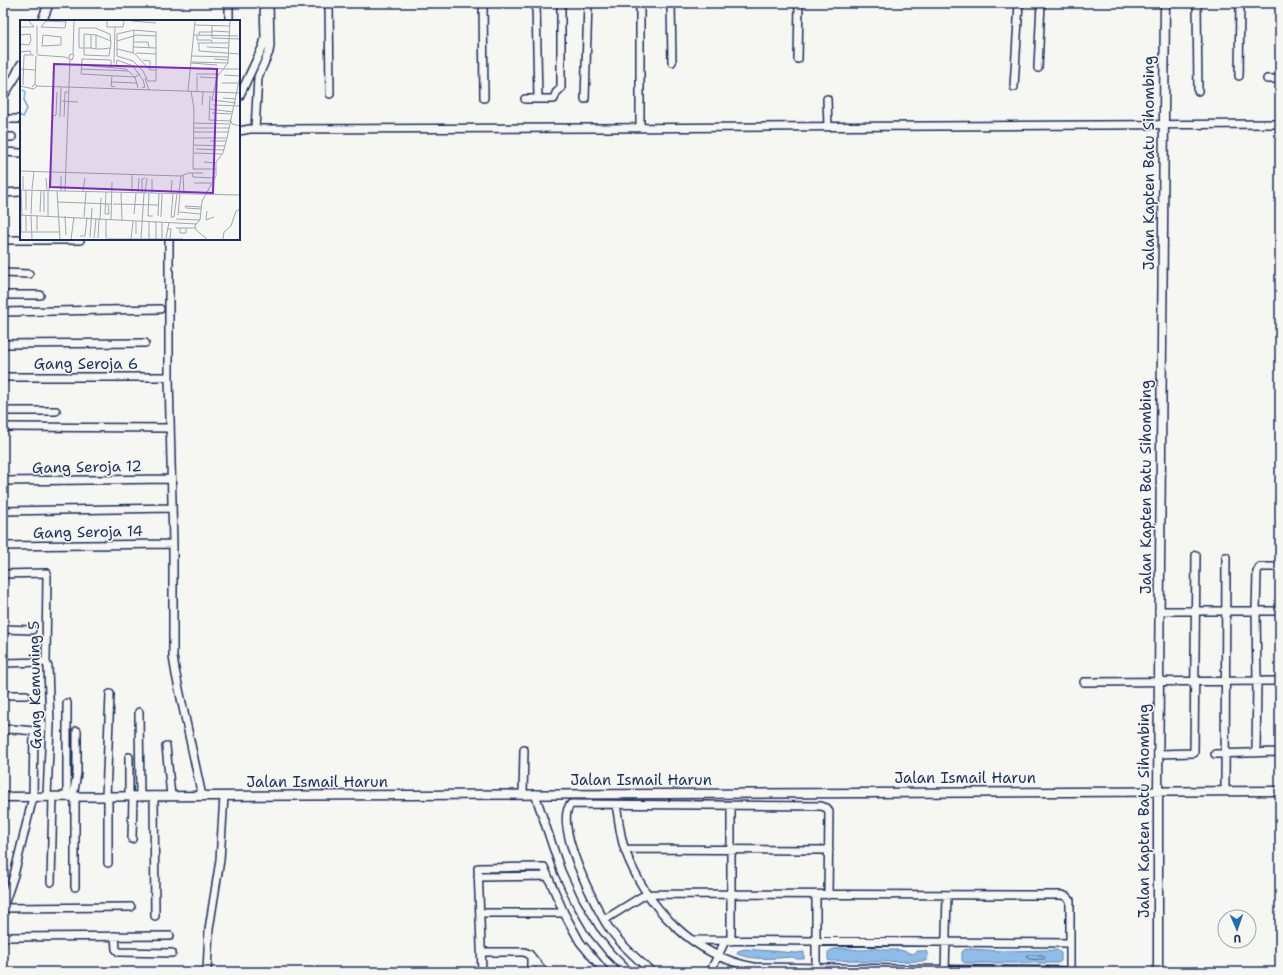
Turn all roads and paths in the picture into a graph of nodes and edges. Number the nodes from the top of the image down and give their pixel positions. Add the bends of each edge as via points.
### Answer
1 (49, 3) edge
2 (229, 3) edge
3 (264, 3) edge
4 (270, 3) edge
5 (329, 3) edge
6 (483, 3) edge
7 (536, 3) edge
8 (561, 3) edge
9 (588, 3) edge
10 (640, 3) edge
11 (671, 3) edge
12 (799, 3) edge
13 (1019, 3) edge
14 (1041, 3) edge
15 (1165, 3) edge
16 (1197, 3) edge
17 (1240, 3) edge
18 (42, 20) edge
19 (229, 20) edge
20 (798, 58) dead end
21 (672, 62) dead end
22 (1038, 68) dead end
23 (1239, 76) dead end
24 (18, 77) edge
25 (1267, 79) dead end
26 (1280, 79) edge
27 (1014, 87) dead end
28 (1198, 91) dead end
29 (330, 94) dead end
30 (240, 95) edge
31 (3, 96) edge
32 (484, 98) dead end
33 (525, 99) dead end
34 (538, 99) junction
35 (585, 99) dead end
36 (828, 99) dead end
37 (3, 119) edge
38 (20, 119) edge
39 (1164, 124) junction
40 (1280, 124) edge
41 (828, 127) junction
42 (640, 128) junction
43 (255, 129) junction
44 (240, 131) edge
45 (3, 137) edge
46 (12, 138) dead end
47 (3, 152) edge
48 (20, 153) edge
49 (20, 192) edge
50 (3, 193) edge
51 (3, 240) edge
52 (80, 240) dead end
53 (169, 240) edge
54 (3, 273) edge
55 (30, 274) dead end
56 (3, 294) edge
57 (40, 295) dead end
58 (160, 309) dead end
59 (3, 312) edge
60 (145, 343) dead end
61 (3, 344) edge
62 (3, 377) edge
63 (169, 377) junction
64 (56, 410) dead end
65 (3, 411) edge
66 (3, 427) edge
67 (170, 428) junction
68 (172, 479) junction
69 (3, 481) edge
70 (172, 508) junction
71 (3, 512) edge
72 (173, 544) junction
73 (3, 546) edge
74 (1196, 555) dead end
75 (1226, 557) dead end
76 (1280, 567) edge
77 (3, 574) edge
78 (1159, 611) junction
79 (1195, 611) junction
80 (1226, 611) junction
81 (1256, 611) junction
82 (1280, 611) edge
83 (3, 630) edge
84 (32, 630) dead end
85 (46, 662) junction
86 (3, 663) edge
87 (1195, 681) junction
88 (1225, 681) junction
89 (1258, 681) junction
90 (1280, 681) edge
91 (1084, 682) dead end
92 (1159, 682) junction
93 (110, 694) dead end
94 (26, 695) dead end
95 (3, 696) edge
96 (67, 703) dead end
97 (139, 712) dead end
98 (3, 730) edge
99 (77, 731) dead end
100 (166, 746) dead end
101 (524, 750) dead end
102 (1280, 752) edge
103 (1256, 753) junction
104 (1158, 754) junction
105 (1215, 754) dead end
106 (1224, 754) junction
107 (129, 757) dead end
108 (1158, 791) junction
109 (1224, 791) junction
110 (1280, 791) edge
111 (535, 794) junction
112 (523, 795) junction
113 (134, 796) junction
114 (154, 796) junction
115 (171, 796) junction
116 (202, 796) junction
117 (224, 796) junction
118 (3, 797) edge
119 (33, 797) junction
120 (50, 797) junction
121 (72, 797) junction
122 (107, 797) junction
123 (616, 805) junction
124 (731, 806) junction
125 (132, 839) dead end
126 (624, 849) junction
127 (731, 850) junction
128 (829, 850) junction
129 (108, 863) dead end
130 (51, 882) dead end
131 (75, 887) dead end
132 (646, 894) junction
133 (731, 894) junction
134 (816, 895) junction
135 (828, 895) junction
136 (947, 895) junction
137 (130, 907) dead end
138 (3, 908) edge
139 (480, 913) junction
140 (564, 913) junction
141 (156, 916) dead end
142 (604, 920) junction
143 (115, 936) junction
144 (170, 936) dead end
145 (3, 937) edge
146 (691, 940) junction
147 (728, 941) junction
148 (816, 942) junction
149 (946, 943) junction
150 (1070, 943) junction
151 (482, 952) junction
152 (172, 953) dead end
153 (531, 956) junction
154 (718, 956) junction
155 (798, 970) edge
156 (816, 970) edge
157 (834, 970) edge
158 (945, 971) edge
159 (207, 972) edge
160 (482, 972) edge
161 (531, 972) edge
162 (544, 972) edge
163 (605, 972) edge
164 (628, 972) edge
165 (652, 972) edge
166 (710, 972) edge
167 (1070, 972) edge
168 (1158, 972) edge

1 - 18 street
2 - 19 street
3 - 30 street via 263,46
4 - 43 street via 270,45 258,77
5 - 29 street
6 - 32 street
7 - 34 street
8 - 34 street via 561,88 554,99
9 - 35 street
10 - 42 street
11 - 21 street
12 - 20 street
13 - 27 street
14 - 22 street
15 - 39 street, Jalan Kapten Batu Sihombing
16 - 28 street
17 - 23 street
24 - 31 street
25 - 26 street
33 - 34 street
36 - 41 street
37 - 38 street
39 - 40 street
39 - 41 street
39 - 78 street, Jalan Kapten Batu Sihombing
41 - 42 street
42 - 43 street
43 - 44 street
45 - 46 street
47 - 48 street
49 - 50 street
51 - 52 street
53 - 63 street
54 - 55 street
56 - 57 street
58 - 59 street
60 - 61 street
62 - 63 street, Gang Seroja 6
63 - 67 street
64 - 65 street
66 - 67 street
67 - 68 street
68 - 69 street, Gang Seroja 12
68 - 70 street
70 - 71 street
70 - 72 street
72 - 73 street, Gang Seroja 14
72 - 116 street via 173,657
74 - 79 street
75 - 80 street
76 - 81 street via 1258,570
77 - 85 street, Gang Kemuning 5 via 47,573
78 - 79 street
78 - 92 street, Jalan Kapten Batu Sihombing
79 - 80 street
79 - 87 street
80 - 81 street
80 - 88 street
81 - 82 street
81 - 89 street
83 - 84 street
85 - 86 street
85 - 120 street, Gang Kemuning 5 via 50,725
87 - 88 street
87 - 92 street
87 - 104 street via 1194,753
88 - 89 street
88 - 106 street
89 - 90 street
89 - 103 street
91 - 92 street
92 - 104 street, Jalan Kapten Batu Sihombing
93 - 122 street
94 - 95 street
96 - 121 street
97 - 113 street
98 - 119 street via 34,731
99 - 121 street via 76,773
100 - 115 street
101 - 112 street
102 - 103 street
103 - 106 street
104 - 108 street, Jalan Kapten Batu Sihombing
105 - 106 street
106 - 109 street
107 - 113 street
108 - 109 street, Jalan Ismail Harun
108 - 111 street, Jalan Ismail Harun
108 - 168 street, Jalan Kapten Batu Sihombing
109 - 110 street, Jalan Ismail Harun
111 - 112 street, Jalan Ismail Harun
111 - 164 street via 575,901 593,932
112 - 117 street, Jalan Ismail Harun
113 - 114 street, Jalan Ismail Harun
113 - 122 street, Jalan Ismail Harun
113 - 125 street
114 - 115 street, Jalan Ismail Harun
114 - 141 street
115 - 116 street, Jalan Ismail Harun
116 - 117 street, Jalan Ismail Harun
117 - 159 street via 220,860 209,929
118 - 119 street, Jalan Ismail Harun
119 - 120 street, Jalan Ismail Harun
119 - 138 street via 14,875
120 - 121 street, Jalan Ismail Harun
120 - 130 street, Gang Kemuning 5
121 - 122 street, Jalan Ismail Harun
121 - 131 street
122 - 129 street
123 - 124 street
123 - 126 street
123 - 142 street via 571,804 566,817 579,872
124 - 127 street
124 - 128 street via 827,808
126 - 127 street
126 - 132 street
127 - 128 street
127 - 133 street
128 - 135 street
132 - 133 street
132 - 142 street
132 - 146 street via 673,925
133 - 134 street
133 - 147 street
134 - 135 street
134 - 148 street
135 - 136 street
136 - 149 street
136 - 150 street via 1062,895 1070,900
137 - 138 street
139 - 140 street
139 - 140 street via 478,868 544,867
139 - 151 street
140 - 163 street via 580,942
142 - 165 street via 610,930
143 - 144 street
143 - 145 street
143 - 152 street via 116,949 119,952
146 - 147 street
146 - 154 street
147 - 148 street
147 - 154 street
148 - 149 street
148 - 156 street
149 - 150 street
149 - 158 street
150 - 167 street
151 - 153 street via 524,952
151 - 160 street
153 - 161 street
153 - 162 street
154 - 155 street via 746,966
154 - 166 street
155 - 156 street
156 - 157 street
157 - 158 street
158 - 167 street

